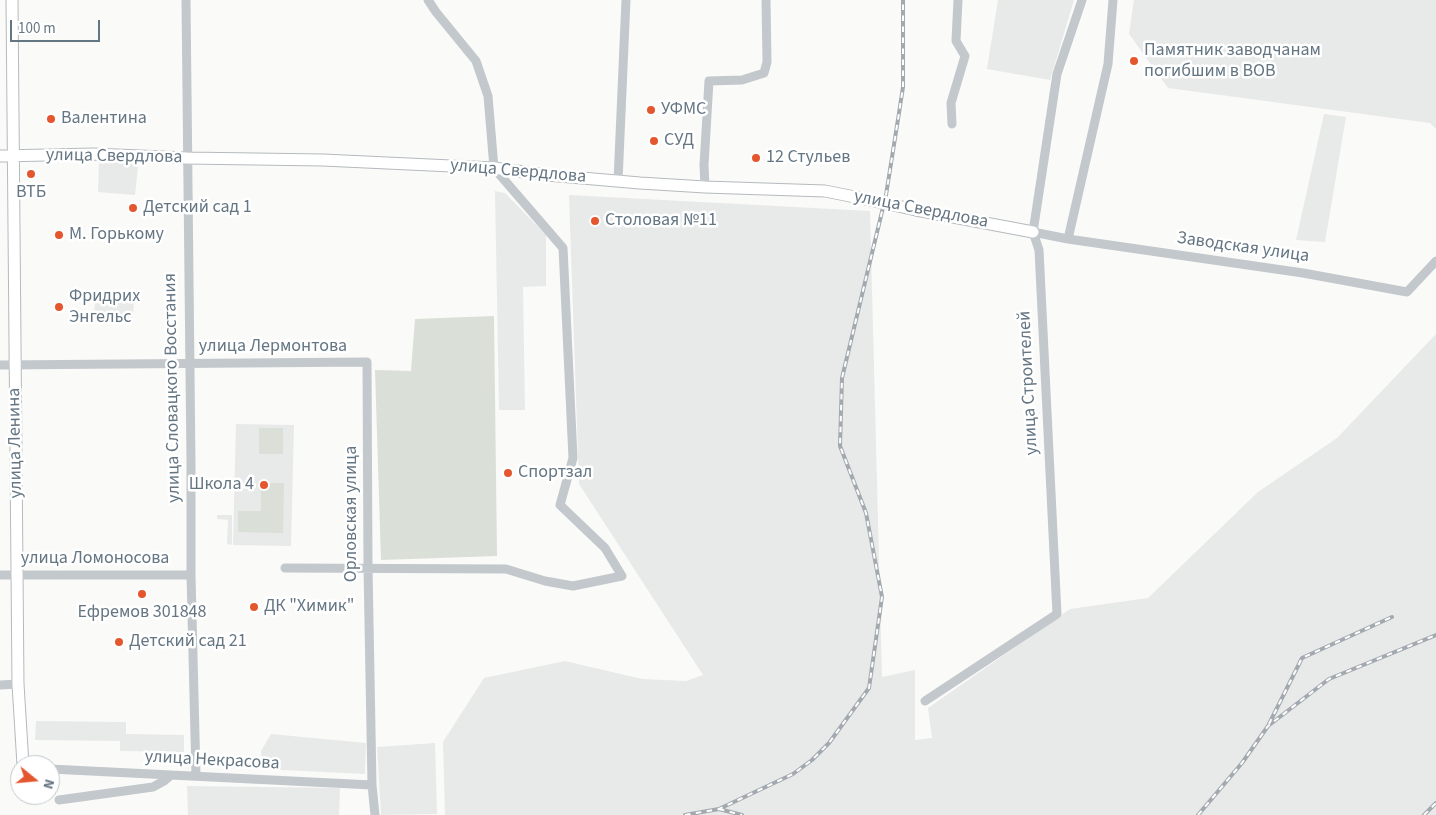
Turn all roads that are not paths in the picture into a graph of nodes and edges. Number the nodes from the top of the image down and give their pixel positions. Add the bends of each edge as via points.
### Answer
1 (12, 0) edge
2 (186, 0) edge
3 (428, 0) edge
4 (626, 0) edge
5 (766, 0) edge
6 (958, 0) edge
7 (1082, 0) edge
8 (1113, 0) edge
9 (952, 124) dead end
10 (0, 156) edge
11 (13, 156) junction
12 (187, 158) junction
13 (494, 168) junction
14 (618, 181) junction
15 (704, 187) junction
16 (1033, 232) junction
17 (1068, 238) junction
18 (1436, 261) edge
19 (367, 362) joint
20 (190, 363) junction
21 (0, 365) edge
22 (15, 365) junction
23 (368, 567) junction
24 (285, 568) dead end
25 (17, 574) junction
26 (0, 575) edge
27 (191, 575) junction
28 (18, 684) junction
29 (0, 685) edge
30 (925, 701) dead end
31 (22, 755) edge
32 (60, 769) edge
33 (171, 775) junction
34 (196, 776) junction
35 (372, 784) junction
36 (60, 800) edge
37 (375, 815) edge

1 - 11 main road, улица Ленина
2 - 12 street, улица Словацкого Восстания
3 - 13 street via 476,60 488,96
4 - 14 street
5 - 15 street via 767,62 764,73 742,80 710,81
6 - 9 street via 956,41 965,56 951,103
7 - 16 street, улица Строителей via 1057,74
8 - 17 street via 1108,64
10 - 11 main road, улица Свердлова
11 - 12 main road, улица Свердлова via 94,154
11 - 22 main road, улица Ленина
12 - 13 main road, улица Свердлова
12 - 20 street, улица Словацкого Восстания
13 - 14 main road, улица Свердлова
13 - 23 street via 563,248 573,458 560,505 605,548 622,576 573,586 544,581 506,568
14 - 15 main road, улица Свердлова
15 - 16 main road, улица Свердлова, bridge via 825,191
16 - 17 street, Заводская улица
16 - 30 street, улица Строителей via 1039,250 1057,614
17 - 18 street, Заводская улица via 1407,292
19 - 20 street, улица Лермонтова
19 - 23 street, Орловская улица
20 - 22 street, улица Лермонтова
20 - 27 street, улица Словацкого Восстания
21 - 22 street, улица Лермонтова
22 - 25 main road, улица Ленина
23 - 24 street
23 - 35 street, Орловская улица
25 - 26 street, улица Ломоносова
25 - 27 street, улица Ломоносова
25 - 28 main road, улица Ленина
27 - 34 street, улица Словацкого Восстания
28 - 29 street
28 - 31 main road, улица Ленина
32 - 33 street, улица Некрасова
33 - 34 street, улица Некрасова
33 - 36 street via 153,787
34 - 35 street, улица Некрасова
35 - 37 street, Орловская улица

